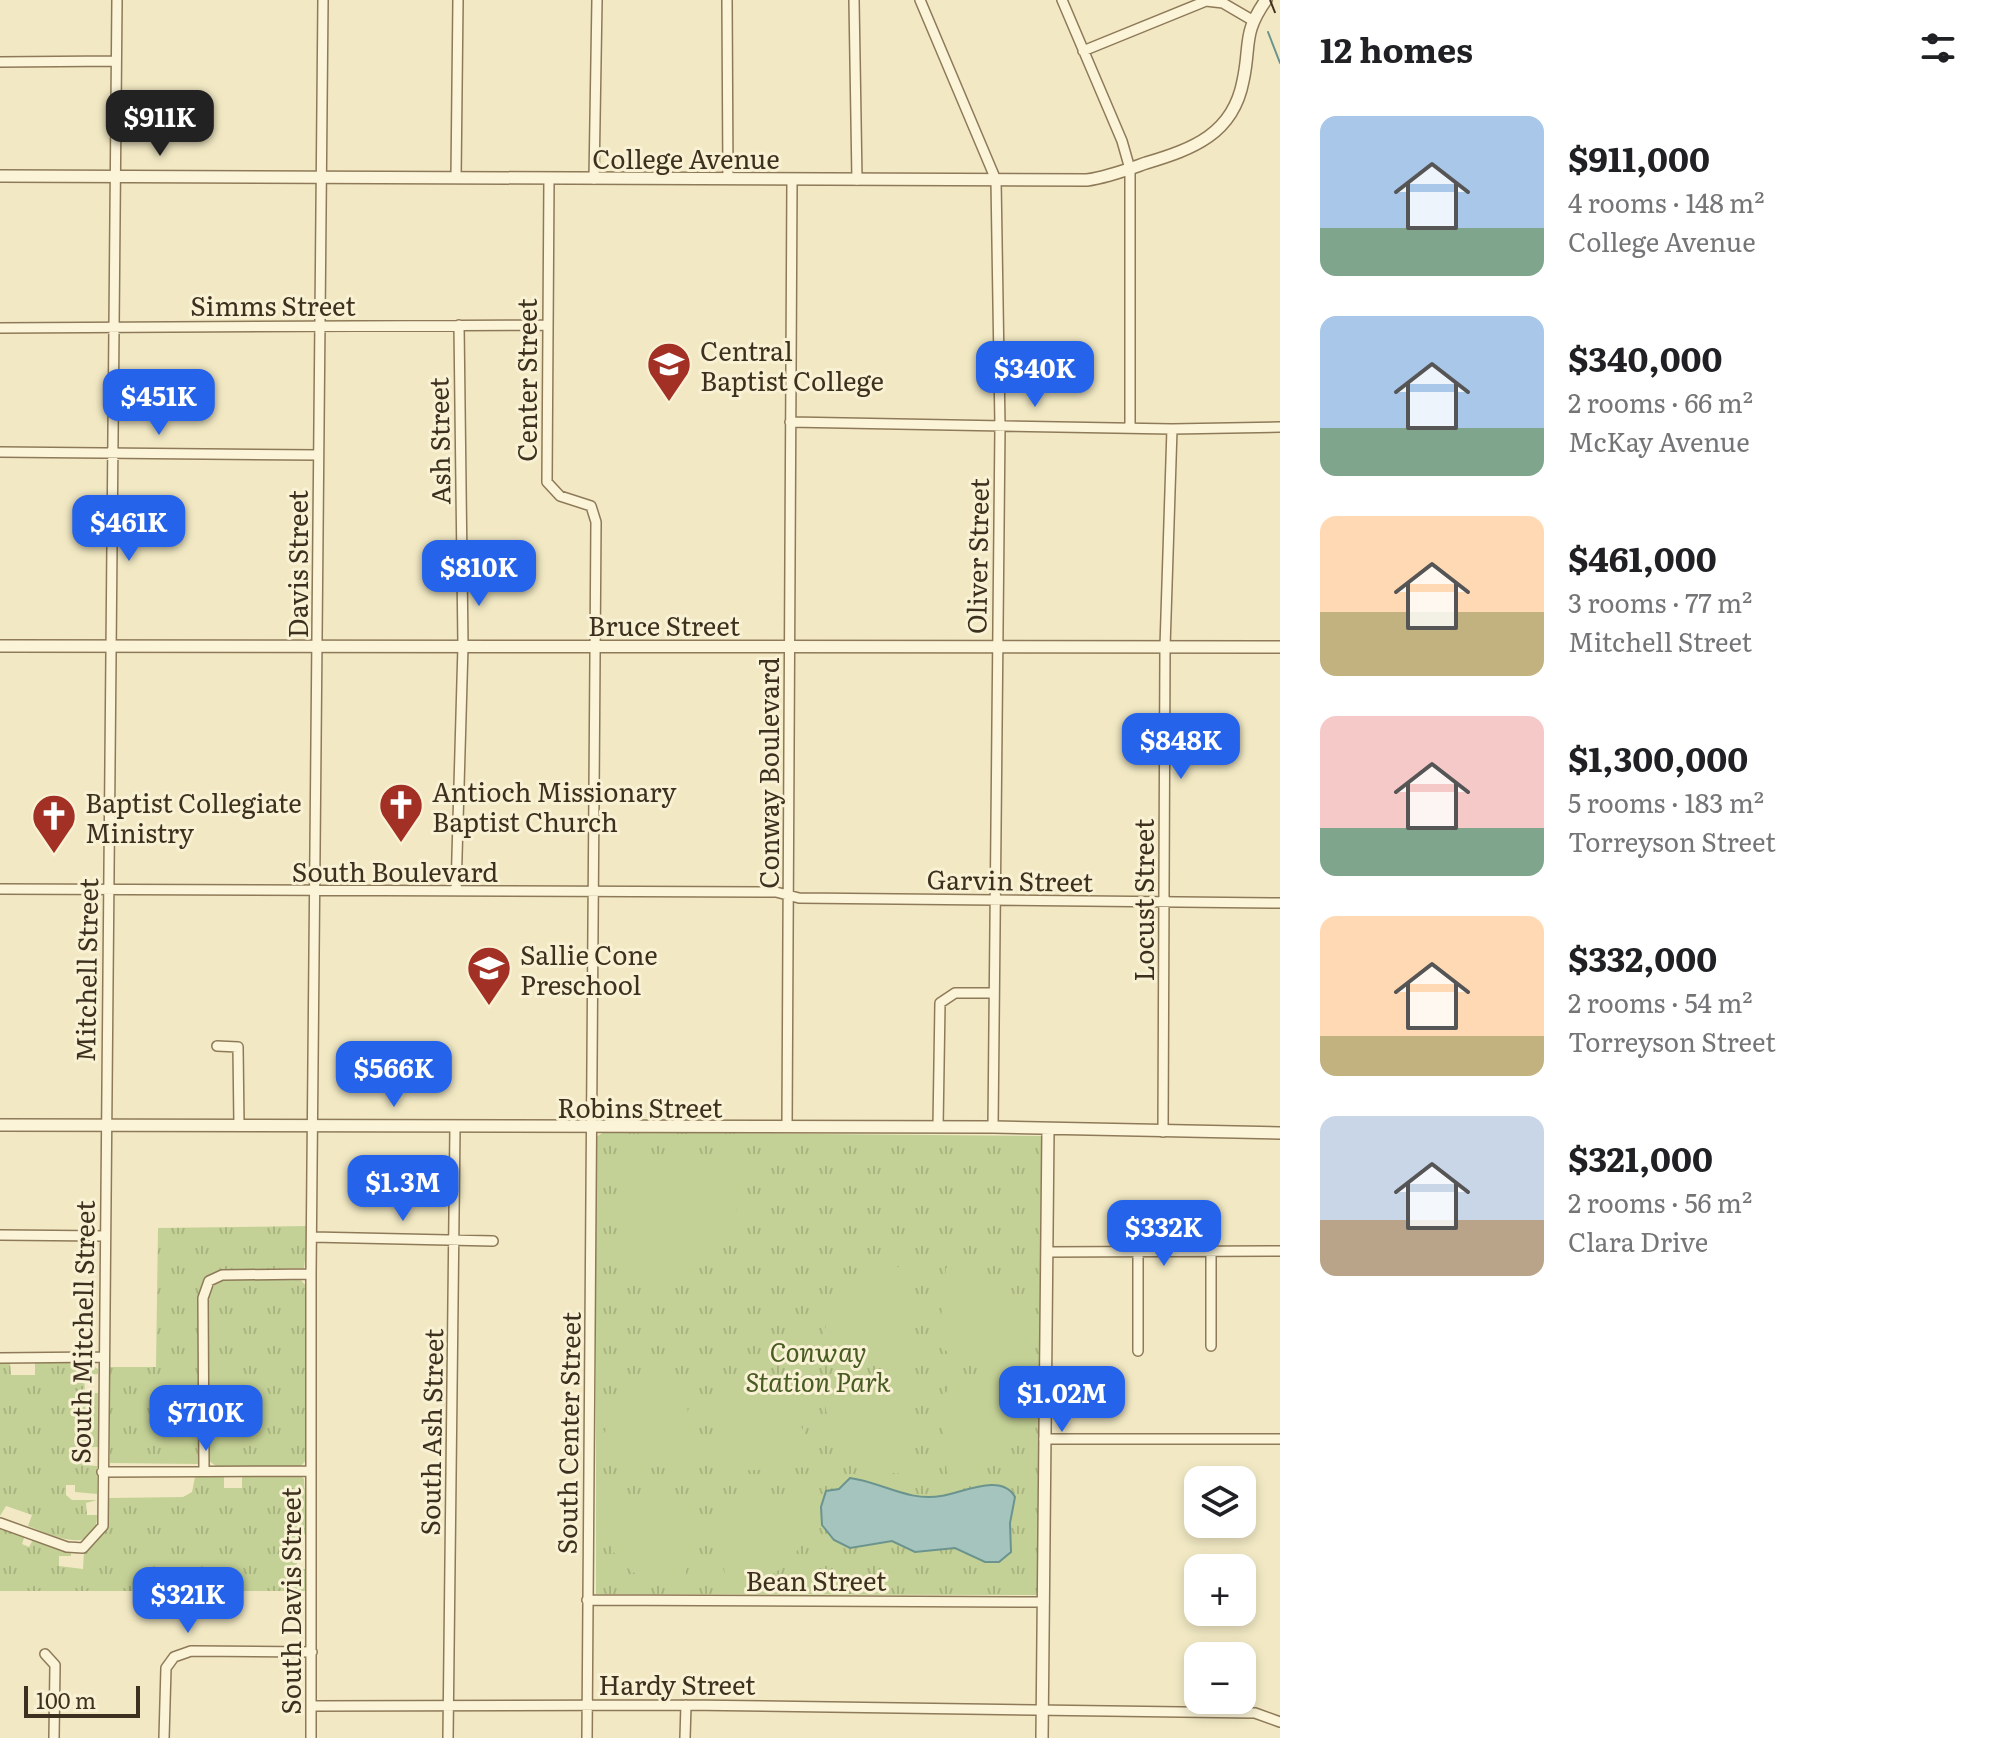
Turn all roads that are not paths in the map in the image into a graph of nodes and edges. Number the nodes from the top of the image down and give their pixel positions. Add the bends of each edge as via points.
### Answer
1 (117, 0) edge
2 (323, 0) edge
3 (458, 0) edge
4 (597, 0) edge
5 (727, 0) edge
6 (854, 0) edge
7 (920, 0) edge
8 (1062, 0) edge
9 (1266, 0) edge
10 (1252, 20) junction
11 (1083, 51) junction
12 (116, 61) junction
13 (0, 62) edge
14 (1130, 169) junction
15 (115, 175) junction
16 (0, 176) edge
17 (321, 177) junction
18 (456, 178) junction
19 (549, 178) junction
20 (594, 179) junction
21 (728, 179) junction
22 (792, 180) junction
23 (857, 180) junction
24 (996, 180) junction
25 (459, 325) junction
26 (547, 325) junction
27 (320, 326) junction
28 (114, 327) junction
29 (0, 328) edge
30 (790, 422) junction
31 (1000, 426) junction
32 (1130, 426) junction
33 (1280, 427) edge
34 (1172, 429) junction
35 (0, 452) edge
36 (113, 454) junction
37 (318, 455) junction
38 (0, 646) edge
39 (112, 646) junction
40 (317, 646) junction
41 (463, 646) junction
42 (596, 646) junction
43 (790, 646) junction
44 (996, 647) junction
45 (1165, 647) junction
46 (1280, 647) edge
47 (0, 889) edge
48 (109, 889) junction
49 (456, 891) junction
50 (316, 892) junction
51 (593, 892) junction
52 (789, 896) junction
53 (993, 901) junction
54 (1164, 902) junction
55 (1280, 903) edge
56 (994, 993) junction
57 (217, 1046) dead end
58 (0, 1125) edge
59 (104, 1125) junction
60 (239, 1126) junction
61 (313, 1127) junction
62 (455, 1127) junction
63 (787, 1127) junction
64 (938, 1127) junction
65 (993, 1127) junction
66 (593, 1129) junction
67 (1048, 1129) junction
68 (1163, 1132) junction
69 (1280, 1133) edge
70 (0, 1235) edge
71 (105, 1236) junction
72 (312, 1237) junction
73 (454, 1241) junction
74 (493, 1241) dead end
75 (1211, 1251) junction
76 (1280, 1251) edge
77 (1047, 1252) junction
78 (1138, 1252) junction
79 (311, 1274) junction
80 (1211, 1346) dead end
81 (1138, 1351) dead end
82 (102, 1357) junction
83 (0, 1358) edge
84 (1044, 1439) junction
85 (1280, 1439) edge
86 (204, 1469) junction
87 (311, 1471) junction
88 (102, 1472) junction
89 (0, 1523) edge
90 (587, 1600) junction
91 (1044, 1602) junction
92 (312, 1652) junction
93 (45, 1654) dead end
94 (449, 1705) junction
95 (588, 1705) junction
96 (686, 1705) junction
97 (311, 1706) junction
98 (1043, 1708) junction
99 (1280, 1722) edge
100 (54, 1738) edge
101 (164, 1738) edge
102 (311, 1738) edge
103 (448, 1738) edge
104 (587, 1738) edge
105 (685, 1738) edge
106 (1042, 1738) edge

1 - 12 street, Mitchell Street
2 - 17 street, Davis Street
3 - 18 street
4 - 20 street
5 - 21 street
6 - 23 street
7 - 24 street, Oliver Street
8 - 11 street
9 - 10 street, College Avenue
10 - 11 street via 1223,3 1206,1
10 - 14 street, College Avenue via 1238,104 1222,127 1204,143
11 - 14 street
12 - 13 street
12 - 15 street, Mitchell Street
14 - 24 street, College Avenue via 1087,180
14 - 32 street
15 - 16 street, College Avenue
15 - 17 street, College Avenue
15 - 28 street, Mitchell Street
17 - 18 street, College Avenue
17 - 27 street, Davis Street
18 - 19 street, College Avenue
19 - 20 street, College Avenue
19 - 26 street, Center Street
20 - 21 street, College Avenue
21 - 22 street, College Avenue
22 - 23 street, College Avenue
22 - 30 street, Conway Boulevard
23 - 24 street, College Avenue
24 - 31 street, Oliver Street
25 - 26 street, Simms Street
25 - 27 street, Simms Street
25 - 41 street, Ash Street
26 - 42 street, Center Street via 547,482 560,496 591,506 595,513
27 - 28 street, Simms Street
27 - 37 street, Davis Street
28 - 29 street, Simms Street
28 - 36 street, Mitchell Street
30 - 31 street
30 - 43 street, Conway Boulevard
31 - 32 street
31 - 44 street, Oliver Street
32 - 34 street
33 - 34 street
34 - 45 street, Locust Street
35 - 36 street
36 - 37 street
36 - 39 street, Mitchell Street
37 - 40 street, Davis Street
38 - 39 street, Bruce Street
39 - 40 street, Bruce Street
39 - 48 street, Mitchell Street
40 - 41 street, Bruce Street
40 - 50 street, Davis Street
41 - 42 street, Bruce Street
41 - 49 street, Ash Street
42 - 43 street, Bruce Street
42 - 51 street, Center Street
43 - 44 street, Bruce Street
43 - 52 street, Conway Boulevard
44 - 45 street, Bruce Street
44 - 53 street, Oliver Street
45 - 46 street, Bruce Street
45 - 54 street, Locust Street
47 - 48 street, South Boulevard
48 - 50 street, South Boulevard
48 - 59 street, Mitchell Street
49 - 50 street, South Boulevard
49 - 51 street, South Boulevard
50 - 61 street, Davis Street
51 - 52 street, South Boulevard
51 - 66 street, Center Street
52 - 53 street, Garvin Street
52 - 63 street, Conway Boulevard
53 - 54 street, Garvin Street
53 - 56 street, Oliver Street
54 - 55 street, Garvin Street
54 - 68 street, Locust Street
56 - 64 street via 955,993 940,1003
56 - 65 street, Oliver Street
57 - 60 street via 238,1047
58 - 59 street, Robins Street
59 - 60 street, Robins Street
59 - 71 street, South Mitchell Street
60 - 61 street, Robins Street
61 - 62 street, Robins Street
61 - 72 street, South Davis Street
62 - 66 street, Robins Street
62 - 73 street, South Ash Street
63 - 64 street, Robins Street
63 - 66 street, Robins Street
64 - 65 street, Robins Street
65 - 67 street, Robins Street
66 - 90 street, South Center Street
67 - 68 street, Robins Street
67 - 77 street
68 - 69 street, Robins Street
70 - 71 street
71 - 82 street, South Mitchell Street
72 - 73 street
72 - 79 street, South Davis Street
73 - 74 street
73 - 94 street, South Ash Street
75 - 76 street
75 - 78 street
75 - 80 street
77 - 78 street
77 - 84 street
78 - 81 street
79 - 86 street via 222,1275 209,1281 203,1298
79 - 87 street, South Davis Street
82 - 83 street
82 - 88 street, South Mitchell Street
84 - 85 street
84 - 91 street
86 - 87 street
86 - 88 street
87 - 92 street, South Davis Street
88 - 89 street, South Mitchell Street via 103,1526 83,1548
90 - 91 street, Bean Street
90 - 95 street, South Center Street
91 - 98 street
92 - 97 street, South Davis Street
92 - 101 street via 191,1651 174,1657 166,1668
93 - 100 street via 55,1665
94 - 95 street, Hardy Street
94 - 97 street, Hardy Street
94 - 103 street, South Ash Street
95 - 96 street, Hardy Street
95 - 104 street, South Center Street
96 - 98 street, Hardy Street
96 - 105 street
97 - 102 street, South Davis Street
98 - 99 street, Hardy Street via 1255,1713
98 - 106 street

